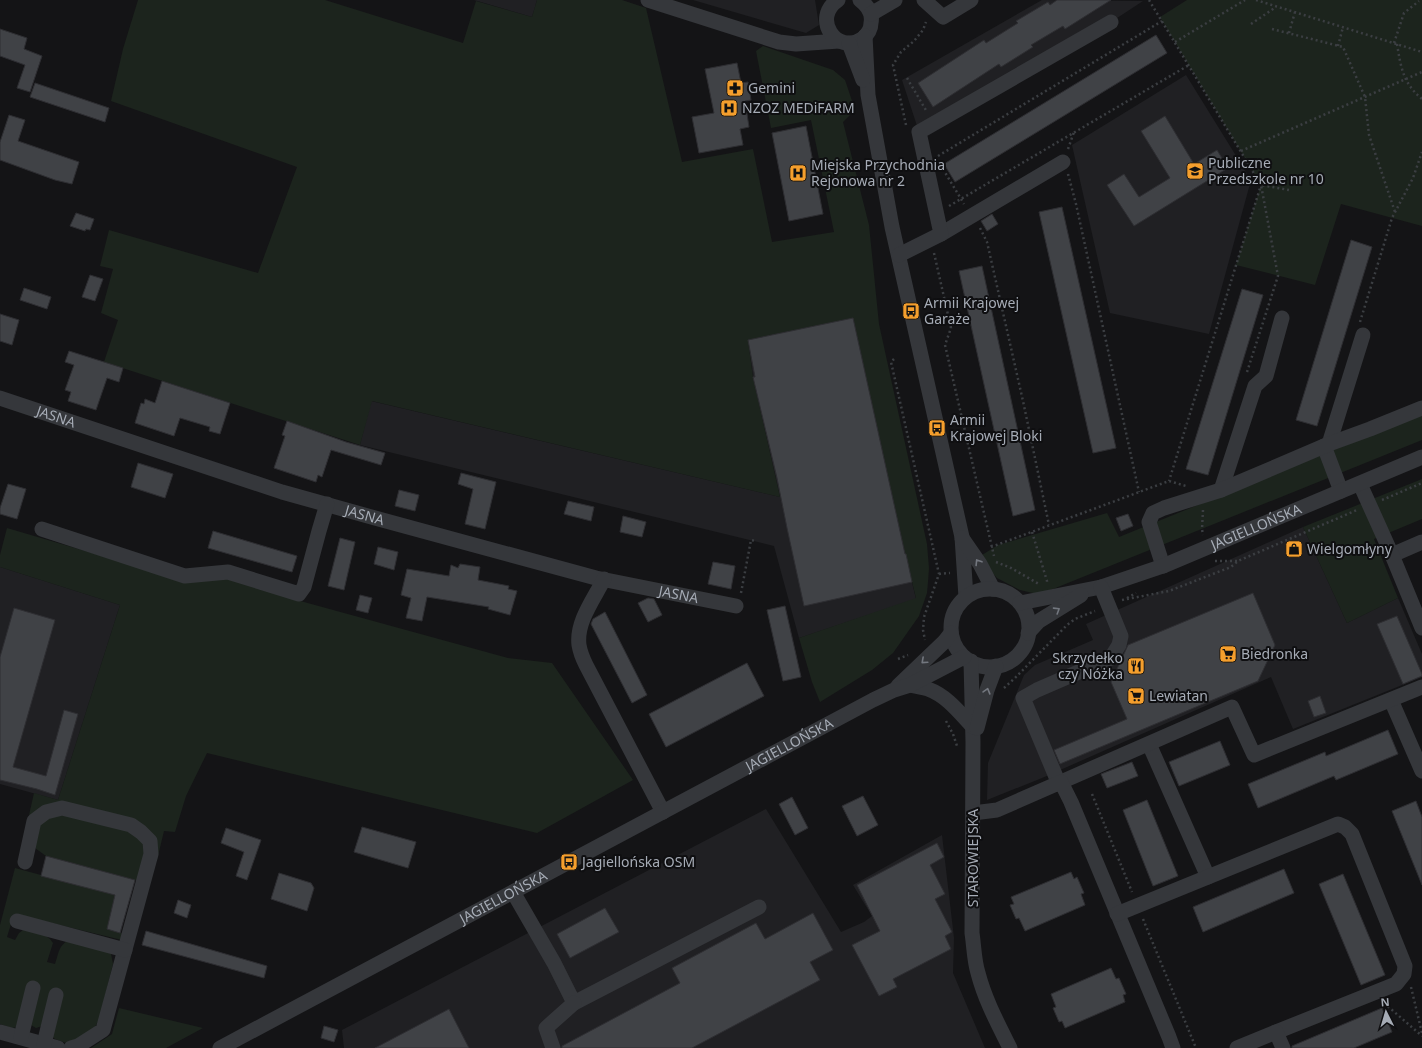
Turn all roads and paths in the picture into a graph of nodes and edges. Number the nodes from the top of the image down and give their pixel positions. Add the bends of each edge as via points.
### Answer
1 (648, 0) edge
2 (860, 0) edge
3 (895, 0) edge
4 (924, 0) edge
5 (971, 0) edge
6 (1150, 0) edge
7 (1245, 0) edge
8 (1256, 0) edge
9 (1419, 1) edge
10 (832, 2) edge
11 (1277, 6) junction
12 (1422, 6) edge
13 (1294, 12) junction
14 (871, 14) junction
15 (1162, 21) junction
16 (1111, 22) dead end
17 (1251, 24) dead end
18 (827, 27) junction
19 (1342, 27) junction
20 (1272, 29) dead end
21 (1289, 33) junction
22 (865, 36) junction
23 (844, 42) junction
24 (1175, 42) junction
25 (796, 44) junction
26 (1396, 44) junction
27 (1338, 46) junction
28 (1422, 52) edge
29 (1189, 65) junction
30 (1422, 72) edge
31 (907, 78) dead end
32 (1405, 79) junction
33 (868, 94) junction
34 (1365, 97) junction
35 (1422, 99) edge
36 (934, 124) junction
37 (1074, 132) junction
38 (936, 151) dead end
39 (1241, 152) junction
40 (1422, 152) edge
41 (931, 161) junction
42 (1063, 162) junction
43 (1261, 185) junction
44 (1288, 190) dead end
45 (961, 199) junction
46 (1395, 212) junction
47 (936, 214) junction
48 (973, 215) junction
49 (941, 234) junction
50 (899, 255) junction
51 (1282, 318) dead end
52 (1361, 329) joint
53 (945, 345) dead end
54 (894, 359) dead end
55 (1247, 373) dead end
56 (0, 398) edge
57 (1422, 408) edge
58 (1326, 445) junction
59 (1422, 457) edge
60 (1422, 483) edge
61 (1360, 484) junction
62 (1221, 490) junction
63 (1341, 491) junction
64 (1139, 492) junction
65 (1202, 496) junction
66 (327, 504) junction
67 (1369, 505) junction
68 (1049, 525) junction
69 (42, 529) dead end
70 (1032, 532) junction
71 (962, 537) junction
72 (756, 541) dead end
73 (1422, 542) edge
74 (991, 547) junction
75 (1208, 547) junction
76 (1392, 555) junction
77 (1163, 566) junction
78 (604, 579) junction
79 (993, 589) junction
80 (1094, 589) junction
81 (966, 597) junction
82 (738, 602) joint
83 (1020, 603) junction
84 (1108, 606) junction
85 (1422, 628) edge
86 (951, 633) junction
87 (1028, 633) junction
88 (926, 644) dead end
89 (967, 659) junction
90 (996, 666) junction
91 (910, 685) junction
92 (1422, 687) edge
93 (894, 690) junction
94 (998, 691) dead end
95 (1391, 700) junction
96 (973, 727) junction
97 (973, 742) junction
98 (1149, 744) junction
99 (1422, 771) edge
100 (1060, 783) junction
101 (1092, 794) dead end
102 (663, 812) junction
103 (973, 813) junction
104 (25, 862) dead end
105 (1208, 877) junction
106 (513, 892) junction
107 (1138, 906) junction
108 (759, 907) dead end
109 (1117, 914) junction
110 (17, 921) dead end
111 (125, 950) junction
112 (1404, 974) junction
113 (33, 988) dead end
114 (1373, 993) junction
115 (56, 994) dead end
116 (574, 1003) junction
117 (0, 1032) edge
118 (1276, 1032) junction
119 (1422, 1035) edge
120 (21, 1037) junction
121 (51, 1046) edge
122 (72, 1048) edge
123 (220, 1048) edge
124 (553, 1048) edge
125 (1010, 1048) edge
126 (1172, 1048) edge
127 (1196, 1048) edge
128 (1237, 1048) edge
129 (1283, 1048) edge

1 - 25 street via 779,42
2 - 14 street via 869,8
3 - 14 street
4 - 5 street via 943,17
6 - 15 path
7 - 24 path
8 - 11 path
9 - 12 path
9 - 26 path via 1404,13
10 - 18 street via 826,16
11 - 13 path
11 - 17 path
13 - 19 path
13 - 21 path
14 - 22 street via 871,26
15 - 24 path
15 - 41 path
16 - 36 street
18 - 23 street via 830,33
18 - 25 street
19 - 26 path
19 - 27 path
20 - 21 path
21 - 27 path
22 - 23 street via 855,42
22 - 33 street
23 - 25 street
23 - 33 street
24 - 29 path
26 - 28 path
26 - 32 path
27 - 34 path via 1344,47
29 - 37 path
29 - 39 path
30 - 32 path
31 - 36 path
32 - 34 path
32 - 35 path via 1412,91
33 - 50 street
34 - 39 path
34 - 46 path via 1369,135
36 - 41 street via 919,132
37 - 42 path
37 - 45 path
38 - 41 path
39 - 43 path
40 - 46 path via 1414,178
41 - 45 path
41 - 47 street
42 - 48 street
42 - 64 path via 1067,168 1076,204
43 - 44 path
43 - 55 path via 1278,276
43 - 64 path via 1169,481
45 - 47 path
45 - 48 path
46 - 52 path
47 - 49 street
48 - 49 street
48 - 68 path via 987,242
49 - 50 street
50 - 71 street
51 - 62 street via 1266,376 1255,386
52 - 58 street
53 - 74 path
54 - 88 path via 892,362 939,574 924,617
56 - 66 street, JASNA via 282,492
57 - 58 street
58 - 62 street
58 - 63 street
59 - 61 street, JAGIELLOŃSKA
60 - 67 path
61 - 63 street, JAGIELLOŃSKA
61 - 67 street
62 - 65 street
63 - 75 street, JAGIELLOŃSKA
64 - 68 path
65 - 75 path via 1202,529
65 - 77 street via 1154,513 1149,522
66 - 69 street via 304,587 299,594 228,572 185,576
66 - 78 street, JASNA
67 - 76 street
67 - 84 path via 1238,561 1231,567 1169,591 1126,599
68 - 70 path
70 - 74 path
70 - 74 path via 1047,581 1044,588 995,561
79 -> 71 street
71 - 81 street
72 - 82 path via 751,540
73 - 76 street
75 - 77 street, JAGIELLOŃSKA
76 - 85 street
77 - 80 street, JAGIELLOŃSKA
78 - 82 street, JASNA
78 - 102 street via 581,621 579,646 586,665
79 - 81 street via 979,590
79 - 83 street via 1013,596
80 - 83 street, JAGIELLOŃSKA
80 - 84 street
87 -> 80 street, JAGIELLOŃSKA via 1039,621
81 - 86 street via 957,607
83 - 87 street via 1026,612
84 - 94 path via 1075,619 1067,625 1015,678
84 - 100 street via 1121,636 1111,658 1023,698
86 - 89 street via 955,644
86 -> 93 street, JAGIELLOŃSKA
87 - 90 street via 1018,655
89 - 90 street
89 - 91 street, JAGIELLOŃSKA
89 - 96 street, STAROWIEJSKA
97 -> 90 street
91 - 93 street, JAGIELLOŃSKA
91 - 96 street via 928,689 942,696
92 - 95 street
93 - 102 street, JAGIELLOŃSKA
95 - 98 street via 1254,755 1232,707
95 - 99 street
96 - 97 street, STAROWIEJSKA
97 - 103 street, STAROWIEJSKA
98 - 100 street
98 - 105 street
100 - 103 street via 998,810
100 - 109 street via 1071,802
101 - 107 path
102 - 106 street, JAGIELLOŃSKA
103 - 125 street, STAROWIEJSKA via 972,933 975,957 989,1006
104 - 111 street via 34,821 46,812 62,808 130,825 142,832 150,841 151,854
105 - 107 street
105 - 112 street via 1338,824 1345,827 1352,834 1405,966
106 - 116 street
106 - 123 street, JAGIELLOŃSKA
107 - 109 street
107 - 127 path
108 - 116 street
109 - 126 street
110 - 111 street
111 - 122 street via 103,1030
112 - 114 street via 1396,984
112 - 119 path via 1411,985
113 - 120 street
114 - 118 street
114 - 119 path
115 - 121 street
116 - 124 street via 546,1028
117 - 120 street
118 - 128 street
118 - 129 street
120 - 121 street

